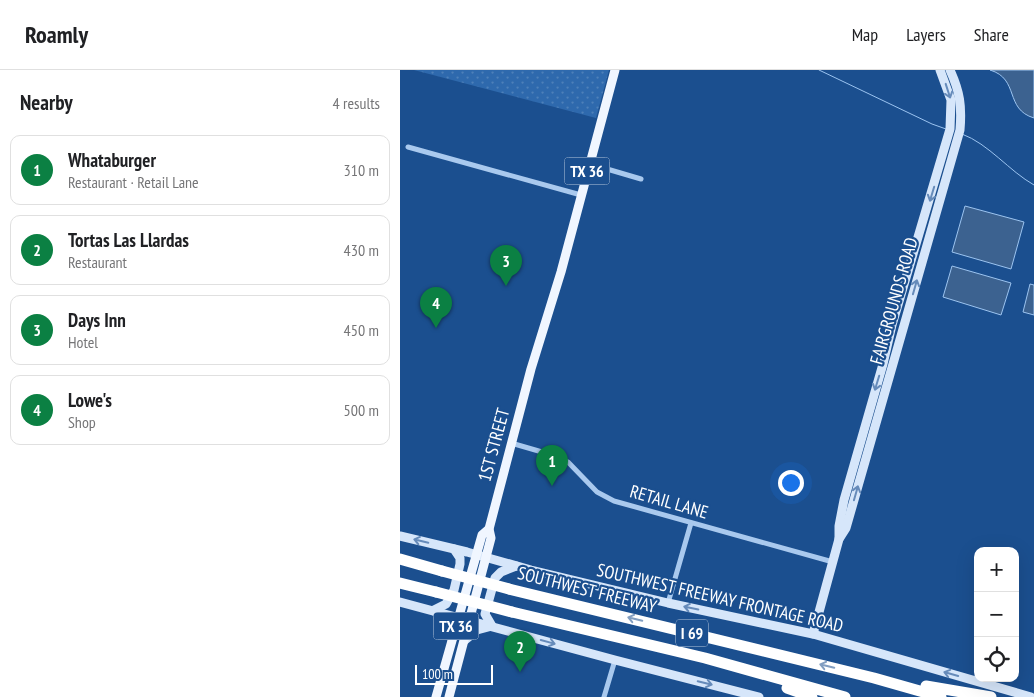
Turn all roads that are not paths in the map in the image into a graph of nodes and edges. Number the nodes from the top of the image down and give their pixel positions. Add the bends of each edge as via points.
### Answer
1 (615, 70) edge
2 (940, 70) edge
3 (950, 70) edge
4 (408, 147) dead end
5 (950, 148) junction
6 (589, 164) junction
7 (641, 179) dead end
8 (581, 195) junction
9 (511, 443) junction
10 (691, 523) junction
11 (489, 529) junction
12 (400, 536) edge
13 (454, 549) junction
14 (476, 555) junction
15 (486, 558) junction
16 (400, 559) edge
17 (833, 562) junction
18 (516, 566) junction
19 (400, 583) edge
20 (400, 602) edge
21 (668, 603) junction
22 (434, 610) junction
23 (459, 617) junction
24 (470, 620) junction
25 (492, 626) junction
26 (813, 634) junction
27 (452, 639) junction
28 (465, 640) junction
29 (705, 658) junction
30 (615, 660) junction
31 (874, 678) junction
32 (436, 697) edge
33 (449, 697) edge
34 (604, 697) edge
35 (759, 697) edge
36 (812, 697) edge
37 (845, 697) edge
38 (941, 697) edge
39 (991, 697) edge
40 (1031, 697) edge

1 - 6 main road, TX 36
2 -> 5 main road, FAIRGROUNDS ROAD via 951,100
3 - 5 main road, FAIRGROUNDS ROAD via 960,98 961,114 960,130
4 - 8 street
5 - 17 main road, FAIRGROUNDS ROAD via 846,528 839,539
6 - 7 street
6 - 8 main road, TX 36
8 - 9 main road, 1ST STREET / TX 36
9 - 10 street, RETAIL LANE via 568,462 589,486 604,496
9 - 11 main road, 1ST STREET / TX 36
10 - 17 street, RETAIL LANE
10 - 21 street
11 - 14 main road, 1ST STREET / TX 36 via 482,535
11 - 15 main road, 1ST STREET / TX 36 via 491,538
13 -> 12 main road, SOUTHWEST FREEWAY FRONTAGE ROAD
13 - 14 main road, SOUTHWEST FREEWAY FRONTAGE ROAD
13 - 22 main road via 460,564 454,590 446,604
14 - 15 main road, SOUTHWEST FREEWAY FRONTAGE ROAD
14 - 23 main road, 1ST STREET / TX 36
15 - 18 main road, SOUTHWEST FREEWAY FRONTAGE ROAD
15 - 24 main road, 1ST STREET / TX 36
31 -> 16 highway, SOUTHWEST FREEWAY / I 69, bridge via 509,589
17 - 26 main road, FAIRGROUNDS ROAD
18 - 21 main road, SOUTHWEST FREEWAY FRONTAGE ROAD
18 - 25 main road via 495,578 486,609
19 - 29 highway, I 69, bridge
20 - 22 main road
26 -> 21 main road, SOUTHWEST FREEWAY FRONTAGE ROAD
22 - 23 main road
22 - 27 main road
23 - 24 main road
23 - 27 main road, 1ST STREET / TX 36
24 - 25 main road
24 - 28 main road, 1ST STREET / TX 36
25 - 28 main road via 477,630
25 -> 30 main road
40 -> 26 main road, SOUTHWEST FREEWAY FRONTAGE ROAD
27 - 32 main road, 1ST STREET / TX 36
28 - 33 main road, 1ST STREET / TX 36
29 - 36 highway
29 - 37 highway, I 69
30 - 34 street
30 -> 35 main road
31 - 38 highway, SOUTHWEST FREEWAY / I 69
31 - 39 highway

